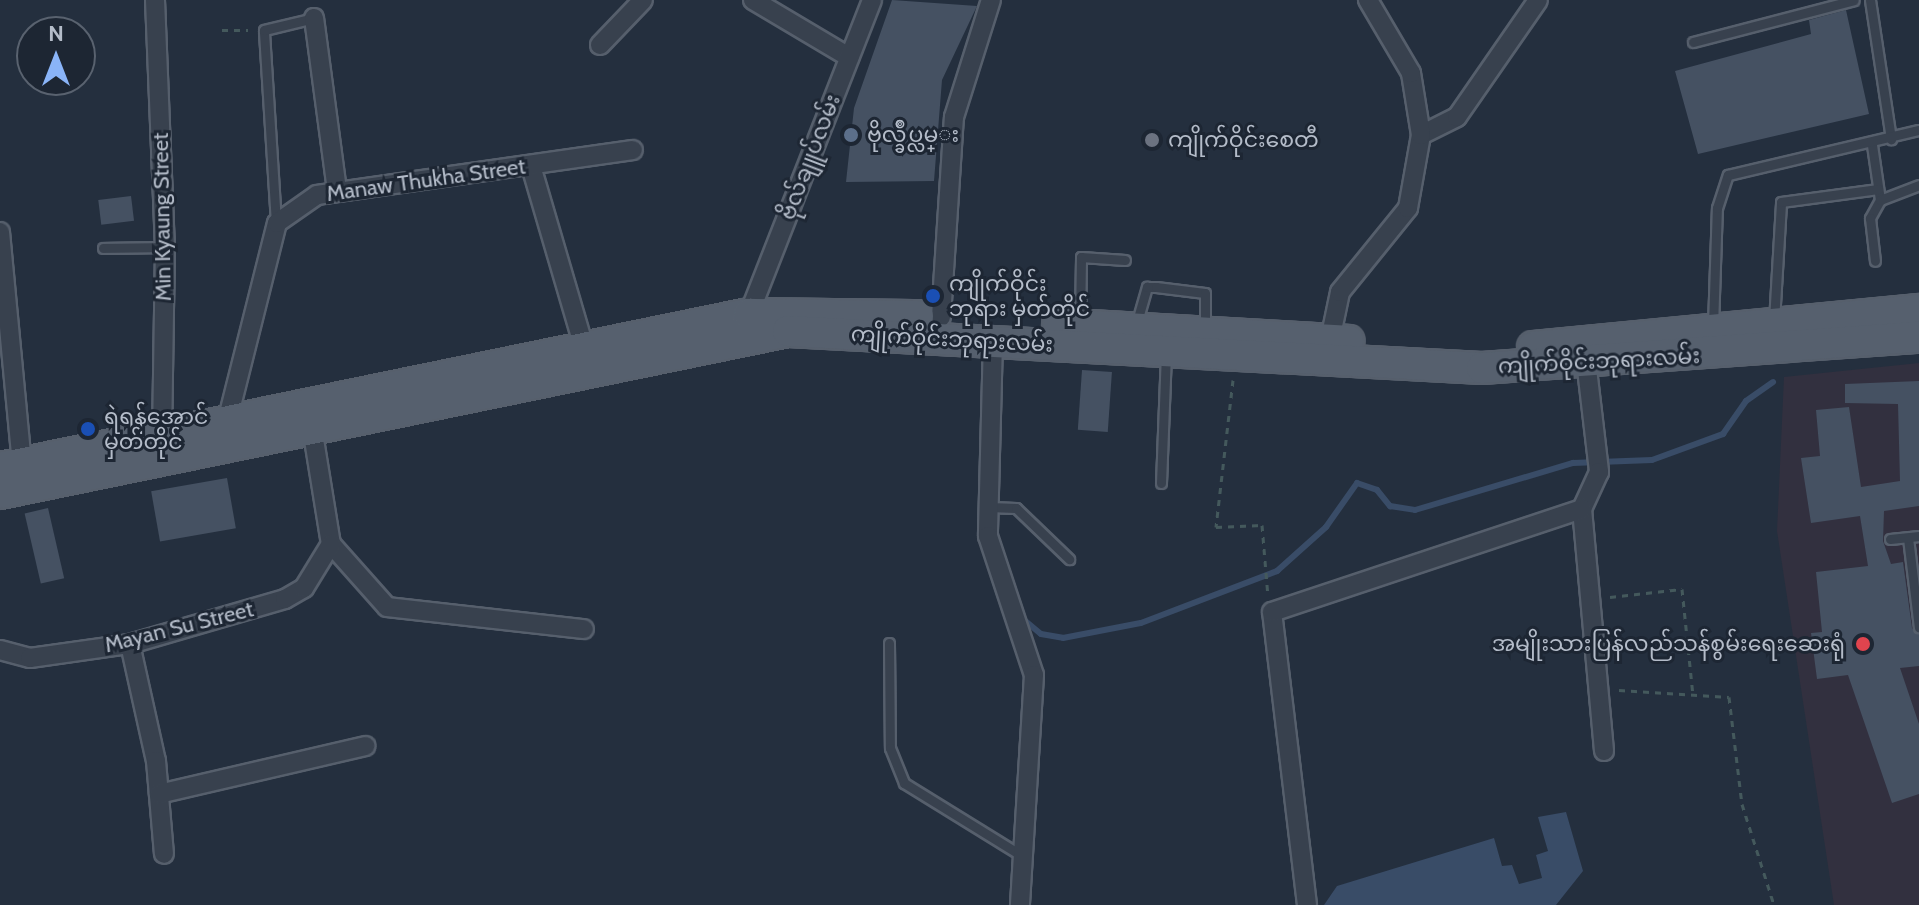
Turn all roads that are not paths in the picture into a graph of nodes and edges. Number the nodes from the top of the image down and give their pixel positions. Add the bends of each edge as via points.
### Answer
1 (155, 0) edge
2 (643, 0) edge
3 (753, 0) edge
4 (872, 0) edge
5 (991, 0) edge
6 (1368, 0) edge
7 (1538, 0) edge
8 (1854, 0) edge
9 (1870, 0) edge
10 (314, 18) joint
11 (1693, 42) dead end
12 (600, 45) dead end
13 (849, 57) junction
14 (1919, 130) edge
15 (1421, 135) junction
16 (1891, 139) junction
17 (1872, 145) junction
18 (633, 150) dead end
19 (531, 166) junction
20 (1919, 185) edge
21 (1878, 189) junction
22 (337, 190) junction
23 (1880, 200) junction
24 (276, 226) junction
25 (0, 232) edge
26 (165, 247) junction
27 (103, 248) dead end
28 (1125, 260) dead end
29 (1875, 261) dead end
30 (3, 282) edge
31 (1919, 310) edge
32 (749, 314) junction
33 (941, 317) junction
34 (1080, 325) junction
35 (1135, 328) junction
36 (1774, 329) junction
37 (1205, 333) junction
38 (1713, 333) junction
39 (1919, 337) edge
40 (5, 339) edge
41 (993, 340) junction
42 (1330, 340) junction
43 (1166, 341) junction
44 (1586, 355) junction
45 (588, 362) junction
46 (311, 418) junction
47 (227, 422) junction
48 (162, 447) junction
49 (11, 466) edge
50 (1161, 483) dead end
51 (0, 493) edge
52 (989, 507) junction
53 (1582, 509) junction
54 (1919, 536) edge
55 (1908, 538) junction
56 (1890, 539) dead end
57 (331, 544) junction
58 (1069, 559) dead end
59 (1919, 627) edge
60 (584, 629) dead end
61 (889, 643) dead end
62 (130, 644) junction
63 (0, 650) edge
64 (366, 746) dead end
65 (1604, 751) dead end
66 (159, 794) junction
67 (164, 854) dead end
68 (1022, 856) junction
69 (1020, 905) edge
70 (1307, 905) edge

1 - 26 street, Min Kyaung Street
2 - 12 street
3 - 13 street
4 - 13 street, ဗိုလ်ချူပ်လမ်း
5 - 33 street via 954,117
6 - 15 street via 1411,73
7 - 15 street via 1457,117
8 - 11 lane
9 - 16 lane
10 - 22 street
10 - 24 lane via 264,30
13 - 32 street, ဗိုလ်ချူပ်လမ်း
14 - 16 lane
15 - 42 street via 1408,208 1340,292
16 - 17 lane
17 - 21 lane
17 - 38 lane via 1728,175 1721,183
18 - 19 street, Manaw Thukha Street via 545,158
19 - 22 street, Manaw Thukha Street
19 - 45 street
20 - 23 lane
21 - 23 lane
21 - 36 lane via 1781,202
22 - 24 street, Manaw Thukha Street via 317,195
23 - 29 lane via 1870,218
24 - 47 street
25 - 30 street
26 - 27 lane
26 - 48 street, Min Kyaung Street
28 - 34 lane via 1081,257
30 - 40 street
31 - 36 main road, ကျိုက်ဝိုင်းဘုရားလမ်း
32 - 33 main road, ကျိုက်ဝိုင်းဘုရားလမ်း
32 - 45 main road, ကျိုက်ဝိုင်းဘုရားလမ်း
33 - 34 main road, ကျိုက်ဝိုင်းဘုရားလမ်း
34 - 35 main road, ကျိုက်ဝိုင်းဘုရားလမ်း
35 - 37 lane via 1147,287 1197,289 1205,293
35 - 43 main road, ကျိုက်ဝိုင်းဘုရားလမ်း
36 - 38 main road, ကျိုက်ဝိုင်းဘုရားလမ်း
37 - 42 main road, ကျိုက်ဝိုင်းဘုရားလမ်း
37 - 43 main road, ကျိုက်ဝိုင်းဘုရားလမ်း
38 - 44 main road, ကျိုက်ဝိုင်းဘုရားလမ်း
39 - 44 main road, ကျိုက်ဝိုင်းဘုရားလမ်း
40 - 49 street
41 - 43 main road, ကျိုက်ဝိုင်းဘုရားလမ်း
41 - 45 main road, ကျိုက်ဝိုင်းဘုရားလမ်း via 788,331
41 - 52 street
42 - 44 main road, ကျိုက်ဝိုင်းဘုရားလမ်း
43 - 44 main road, ကျိုက်ဝိုင်းဘုရားလမ်း via 1235,356
43 - 50 lane
44 - 53 street via 1599,472
45 - 46 main road, ကျိုက်ဝိုင်းဘုရားလမ်း
46 - 47 main road, ကျိုက်ဝိုင်းဘုရားလမ်း
46 - 48 main road, ကျိုက်ဝိုင်းဘုရားလမ်း
46 - 57 street
47 - 48 main road, ကျိုက်ဝိုင်းဘုရားလမ်း
48 - 49 main road, ကျိုက်ဝိုင်းဘုရားလမ်း
48 - 51 main road, ကျိုက်ဝိုင်းဘုရားလမ်း
52 - 58 lane via 1016,508
52 - 68 street via 988,536 1034,675
53 - 65 street
53 - 70 street via 1272,612
54 - 55 lane
55 - 56 lane
55 - 59 lane
57 - 60 street via 399,613
57 - 62 street, Mayan Su Street via 304,588 285,599
61 - 68 lane via 890,748 904,783
62 - 63 street, Mayan Su Street via 30,658
62 - 66 street
64 - 66 street
66 - 67 street
68 - 69 street

